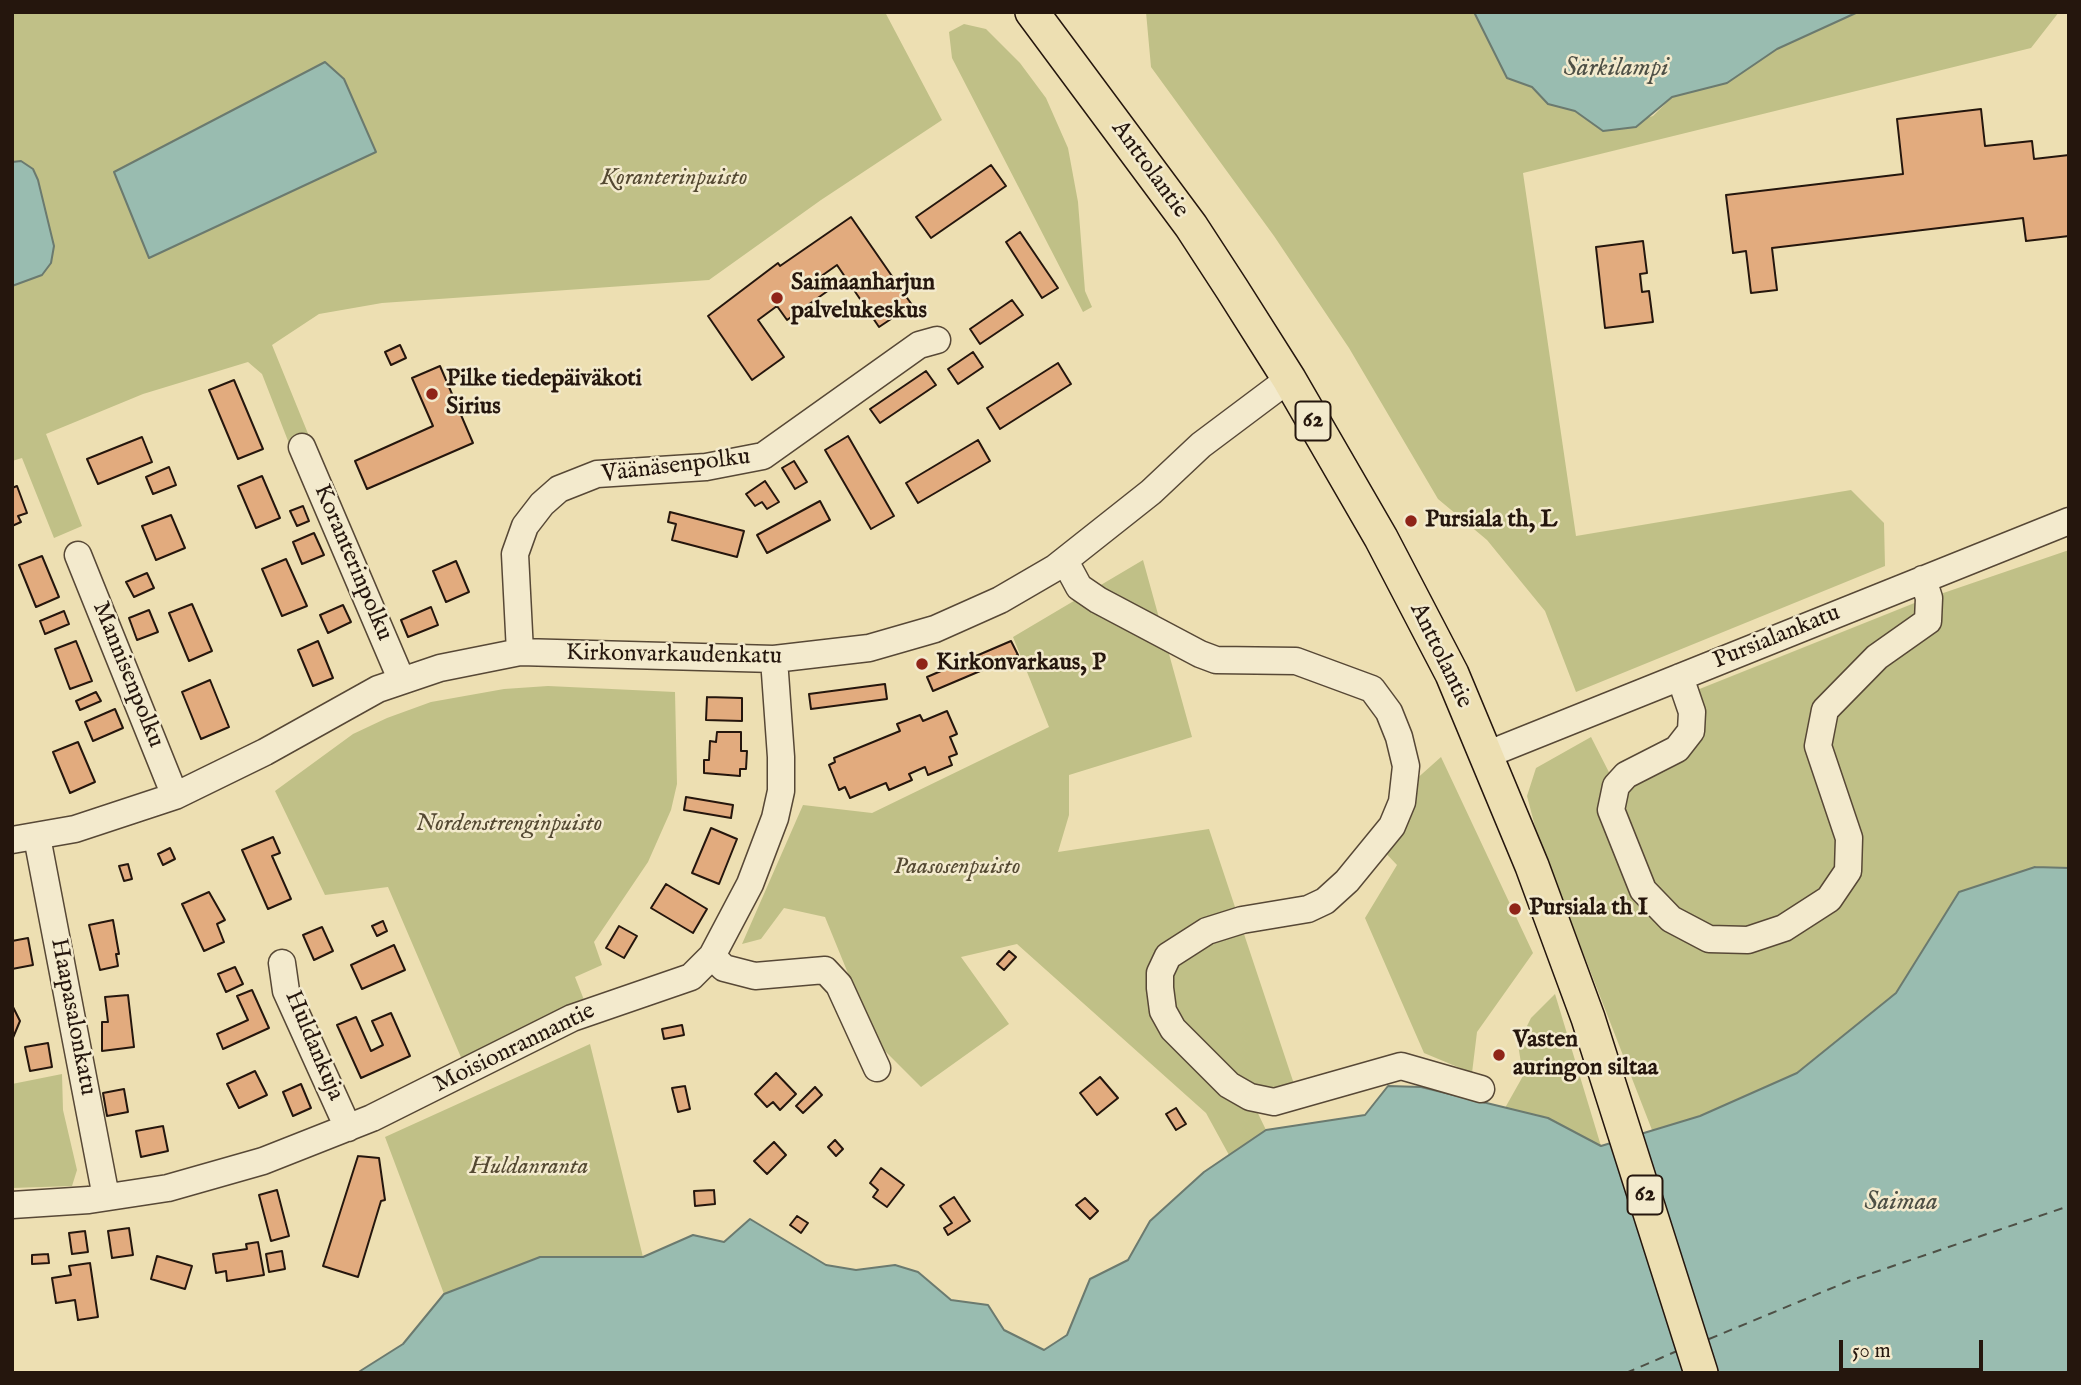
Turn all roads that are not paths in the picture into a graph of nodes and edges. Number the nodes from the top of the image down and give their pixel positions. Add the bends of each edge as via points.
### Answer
1 (1032, 12) edge
2 (937, 340) dead end
3 (1289, 379) junction
4 (302, 447) dead end
5 (2069, 521) edge
6 (78, 555) dead end
7 (1065, 561) junction
8 (1923, 579) junction
9 (520, 652) junction
10 (774, 659) junction
11 (1680, 677) junction
12 (401, 679) junction
13 (1486, 755) junction
14 (175, 796) junction
15 (25, 839) edge
16 (712, 957) junction
17 (282, 963) dead end
18 (877, 1068) dead end
19 (1482, 1089) dead end
20 (348, 1128) junction
21 (106, 1197) junction
22 (12, 1205) edge
23 (1701, 1373) edge

1 - 3 main road, Anttolantie / 62 via 1191,226
2 - 9 street, Väänäsenpolku via 919,345 763,456 706,467 597,474 559,489 525,526 515,554
3 - 7 street, Kirkonvarkaudenkatu via 1201,445
3 - 13 main road, Anttolantie / 62 via 1381,538 1452,674
4 - 12 street, Koranterinpolku
5 - 8 street, Pursialankatu
6 - 14 street, Mannisenpolku
7 - 10 street, Kirkonvarkaudenkatu via 1000,600 935,629 869,648
7 - 19 street via 1079,587 1200,654 1216,660 1296,661 1372,690 1389,712 1406,766 1402,802 1392,826 1325,901 1308,909 1207,931 1168,956 1160,973 1160,988 1163,1011 1173,1029 1229,1085 1262,1100 1274,1102 1401,1066
8 - 11 street, Pursialankatu
8 - 11 street via 1929,598 1928,621 1877,657 1825,710 1818,746 1849,838 1847,871 1829,899 1784,928 1748,940 1709,939 1671,919 1643,890 1611,810 1616,786 1626,775 1677,749 1691,731 1692,712
9 - 10 street, Kirkonvarkaudenkatu
9 - 12 street, Kirkonvarkaudenkatu
10 - 16 street, Moisionrannantie via 781,757 775,818 761,861
11 - 13 street, Pursialankatu
12 - 14 street, Kirkonvarkaudenkatu
13 - 23 main road, Anttolantie / 62 via 1588,1018
14 - 15 street, Kirkonvarkaudenkatu via 112,818
15 - 21 street, Haapasalonkatu
16 - 18 street via 724,968 755,976 825,970 839,985
16 - 20 street, Moisionrannantie via 691,977 572,1018
17 - 20 street, Huldankuja via 286,990
20 - 21 street, Moisionrannantie via 223,1174
21 - 22 street, Moisionrannantie

